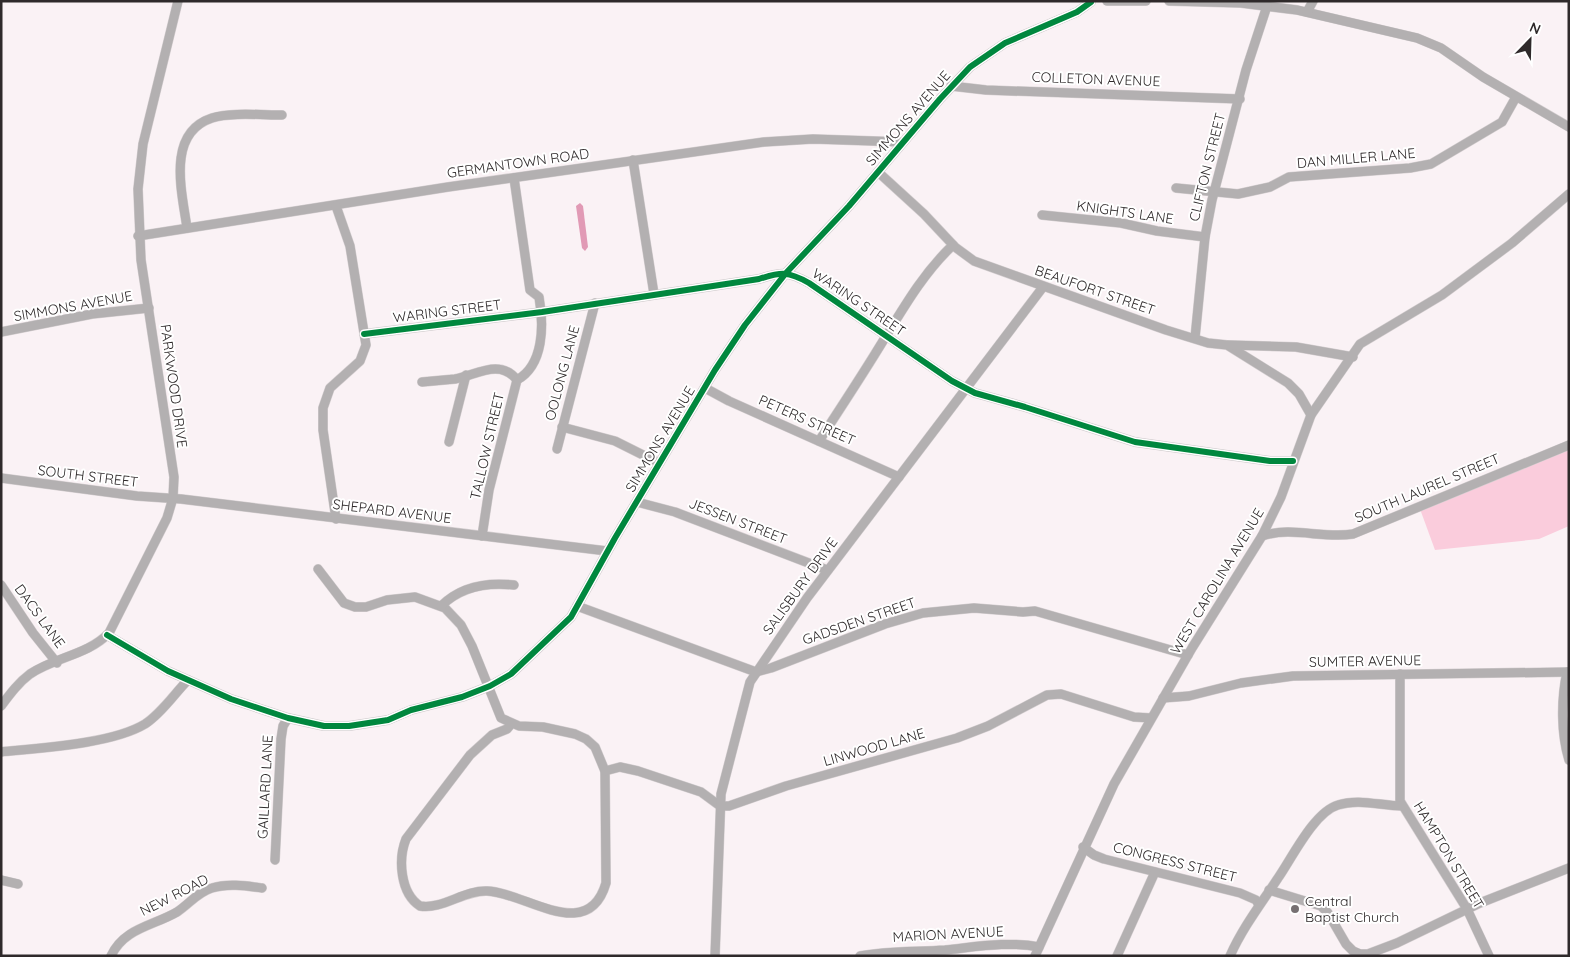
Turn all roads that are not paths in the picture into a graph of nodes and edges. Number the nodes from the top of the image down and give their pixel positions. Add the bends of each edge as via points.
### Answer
1 (178, 1) edge
2 (1084, 1) edge
3 (1097, 1) edge
4 (1107, 1) edge
5 (1146, 1) edge
6 (1169, 1) edge
7 (1313, 1) edge
8 (1091, 2) edge
9 (1267, 6) junction
10 (1307, 12) junction
11 (951, 86) junction
12 (1516, 97) junction
13 (1240, 99) junction
14 (282, 115) dead end
15 (1569, 128) edge
16 (903, 142) junction
17 (633, 160) junction
18 (878, 172) junction
19 (514, 178) junction
20 (1176, 188) dead end
21 (1214, 191) junction
22 (1569, 194) edge
23 (336, 206) junction
24 (1042, 215) dead end
25 (187, 228) junction
26 (138, 236) junction
27 (1204, 237) junction
28 (953, 245) junction
29 (786, 273) junction
30 (1043, 287) junction
31 (654, 294) junction
32 (594, 303) junction
33 (149, 308) junction
34 (542, 312) junction
35 (1, 332) edge
36 (364, 334) junction
37 (886, 335) junction
38 (1195, 338) junction
39 (1227, 345) junction
40 (1353, 357) junction
41 (466, 375) junction
42 (517, 380) junction
43 (422, 382) dead end
44 (705, 388) junction
45 (965, 388) junction
46 (1311, 415) junction
47 (562, 427) junction
48 (819, 440) junction
49 (449, 442) dead end
50 (1569, 445) edge
51 (556, 449) dead end
52 (1293, 461) junction
53 (659, 463) junction
54 (899, 477) junction
55 (1, 478) edge
56 (172, 498) junction
57 (638, 502) junction
58 (336, 519) junction
59 (482, 536) junction
60 (1262, 536) junction
61 (608, 551) junction
62 (318, 569) dead end
63 (827, 570) junction
64 (1, 585) edge
65 (514, 585) dead end
66 (441, 606) junction
67 (577, 606) junction
68 (107, 635) junction
69 (1188, 655) junction
70 (57, 662) junction
71 (756, 672) junction
72 (1568, 672) edge
73 (1400, 674) junction
74 (188, 680) junction
75 (490, 686) junction
76 (1163, 698) junction
77 (1, 706) edge
78 (288, 718) junction
79 (1150, 718) junction
80 (512, 724) junction
81 (1, 752) edge
82 (1569, 760) edge
83 (605, 771) junction
84 (720, 806) junction
85 (1402, 806) junction
86 (1083, 847) junction
87 (275, 860) dead end
88 (1569, 868) edge
89 (1155, 872) junction
90 (1, 880) edge
91 (18, 884) dead end
92 (262, 888) dead end
93 (1269, 890) junction
94 (1259, 905) junction
95 (1467, 909) junction
96 (1039, 947) junction
97 (111, 956) edge
98 (716, 956) edge
99 (860, 956) edge
100 (1035, 956) edge
101 (1116, 956) edge
102 (1230, 956) edge
103 (1489, 956) edge

1 - 26 street, PARKWOOD DRIVE via 141,152
2 - 8 street
3 - 8 street
4 - 5 street
6 - 9 street
7 - 10 street
8 - 11 street, SIMMONS AVENUE via 987,54
9 - 10 street
9 - 13 street, CLIFTON STREET
10 - 12 street via 1429,42 1464,61
11 - 13 street, COLLETON AVENUE
11 - 16 street, SIMMONS AVENUE
12 - 15 street
12 - 21 street, DAN MILLER LANE via 1502,122 1431,164 1289,177 1270,187 1238,194
13 - 21 street, CLIFTON STREET
14 - 25 street via 222,116 211,118 192,131 185,140 181,156
16 - 17 street, GERMANTOWN ROAD via 781,140
16 - 18 street, SIMMONS AVENUE
17 - 19 street, GERMANTOWN ROAD
17 - 31 street
18 - 28 street, BEAUFORT STREET
18 - 29 street, SIMMONS AVENUE
19 - 23 street, GERMANTOWN ROAD
19 - 34 street via 530,290 539,298
20 - 21 street, DAN MILLER LANE
21 - 27 street, CLIFTON STREET
22 - 40 street, WEST CAROLINA AVENUE via 1512,243 1449,290 1360,344
23 - 25 street, GERMANTOWN ROAD
23 - 36 street via 350,246
24 - 27 street, KNIGHTS LANE via 1121,223
25 - 26 street, GERMANTOWN ROAD
26 - 33 street, PARKWOOD DRIVE
27 - 38 street, CLIFTON STREET
28 - 30 street, BEAUFORT STREET via 981,265
28 - 37 street via 922,280
29 - 31 street, WARING STREET
29 - 37 street, WARING STREET via 809,283
29 - 44 street, SIMMONS AVENUE via 745,325
30 - 38 street, BEAUFORT STREET
30 - 45 street, SALISBURY DRIVE
31 - 32 street, WARING STREET
32 - 34 street, WARING STREET
32 - 47 street, OOLONG LANE
33 - 35 street, SIMMONS AVENUE via 92,314
33 - 56 street, PARKWOOD DRIVE via 174,478
34 - 36 street, WARING STREET
34 - 42 street, TALLOW STREET via 536,362 528,374
36 - 58 street via 364,355 330,388 323,408 323,430
37 - 45 street, WARING STREET
37 - 48 street via 837,417
38 - 39 street, BEAUFORT STREET
39 - 40 street via 1296,347
39 - 46 street, BEAUFORT STREET via 1288,383 1299,394
40 - 46 street, WEST CAROLINA AVENUE
41 - 42 street via 481,369 493,369 512,373
41 - 43 street
41 - 49 street
42 - 59 street, TALLOW STREET via 491,482
44 - 48 street, PETERS STREET
44 - 53 street, SIMMONS AVENUE
45 - 52 street, WARING STREET via 1135,442 1270,461
45 - 54 street, SALISBURY DRIVE
46 - 52 street, WEST CAROLINA AVENUE
47 - 51 street, OOLONG LANE
47 - 53 street via 615,441
48 - 54 street, PETERS STREET
50 - 60 street, SOUTH LAUREL STREET via 1353,534 1328,537 1281,532
52 - 60 street, WEST CAROLINA AVENUE via 1281,497
53 - 57 street, SIMMONS AVENUE
54 - 63 street, SALISBURY DRIVE
55 - 56 street, SOUTH STREET
56 - 58 street, SHEPARD AVENUE
56 - 68 street, PARKWOOD DRIVE via 167,518 115,625
57 - 61 street, SIMMONS AVENUE
57 - 63 street, JESSEN STREET via 675,512
58 - 59 street, SHEPARD AVENUE
59 - 61 street, SHEPARD AVENUE
60 - 69 street, WEST CAROLINA AVENUE
61 - 67 street, SIMMONS AVENUE
62 - 66 street via 344,603 356,607 415,597
63 - 71 street, SALISBURY DRIVE
64 - 70 street, DACS LANE
65 - 66 street via 493,583 459,591
66 - 75 street via 461,625
67 - 71 street
67 - 75 street, SIMMONS AVENUE via 568,621 522,666
68 - 70 street, PARKWOOD DRIVE via 94,645
68 - 74 street, SIMMONS AVENUE
69 - 71 street, GADSDEN STREET via 1035,611 969,608 923,613 885,624
69 - 76 street, WEST CAROLINA AVENUE
70 - 77 street, PARKWOOD DRIVE via 30,674
71 - 84 street, SALISBURY DRIVE via 747,689
72 - 73 street, SUMTER AVENUE
72 - 82 street via 1563,716
73 - 76 street, SUMTER AVENUE via 1294,676
73 - 85 street, HAMPTON STREET via 1399,795
74 - 78 street, SIMMONS AVENUE
74 - 81 street via 151,719 128,731 94,740
75 - 78 street, SIMMONS AVENUE via 388,720 362,725 324,726
75 - 80 street via 499,715
76 - 79 street, WEST CAROLINA AVENUE
78 - 87 street, GAILLARD LANE via 281,739
79 - 84 street, LINWOOD LANE via 1134,717 1061,694 1047,695 988,726 957,738
79 - 86 street, WEST CAROLINA AVENUE
80 - 83 street via 580,736 595,747
80 - 83 street via 507,730 492,735 470,755 406,840 401,852 402,873 408,893 420,906 431,907 472,892 486,891 565,914 577,913 594,904 606,883
83 - 84 street via 620,767 638,771 708,795
84 - 98 street, SALISBURY DRIVE
85 - 93 street via 1353,802 1336,805 1326,811
85 - 95 street, HAMPTON STREET
86 - 89 street, CONGRESS STREET via 1098,857
86 - 96 street, WEST CAROLINA AVENUE
88 - 95 street
89 - 94 street, CONGRESS STREET via 1240,893 1256,900
89 - 101 street
90 - 91 street
92 - 97 street, NEW ROAD via 215,887 204,891 178,911 132,932
93 - 94 street
93 - 95 street via 1321,906 1328,912 1346,944 1360,954 1397,943
94 - 102 street
95 - 103 street, HAMPTON STREET
96 - 99 street, MARION AVENUE via 1017,944
96 - 100 street, WEST CAROLINA AVENUE

